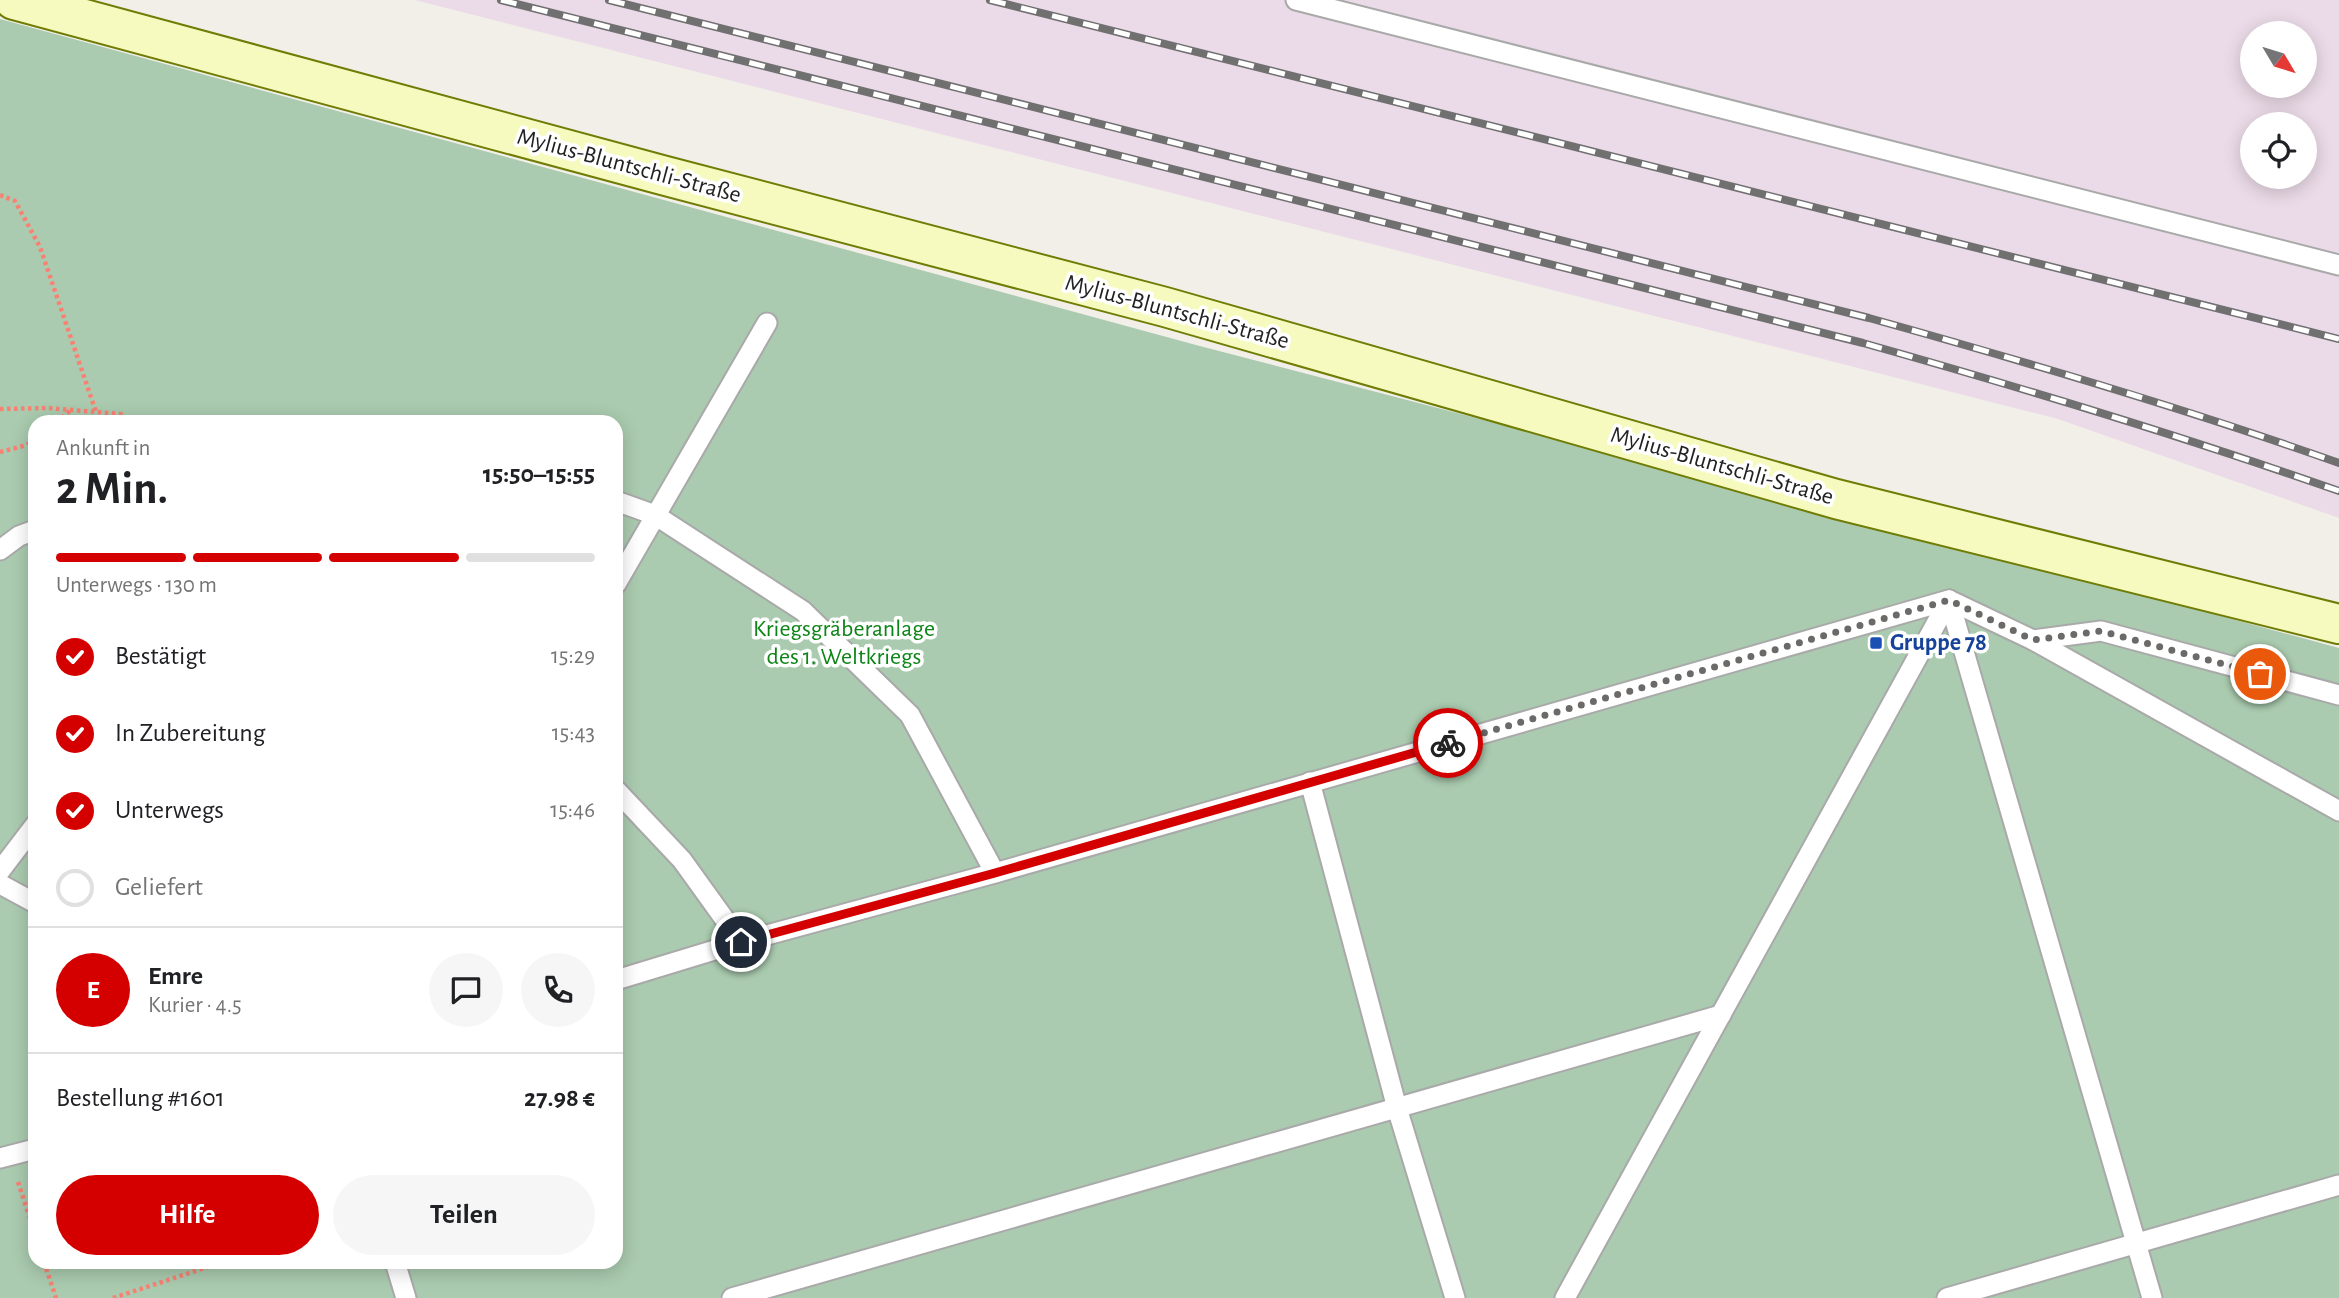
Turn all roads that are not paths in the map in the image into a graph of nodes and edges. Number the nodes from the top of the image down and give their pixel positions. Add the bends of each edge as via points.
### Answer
1 (15, 0) edge
2 (1296, 0) edge
3 (2339, 265) edge
4 (767, 323) dead end
5 (623, 504) edge
6 (655, 515) junction
7 (28, 533) edge
8 (0, 550) edge
9 (623, 572) edge
10 (1949, 600) junction
11 (2339, 624) edge
12 (2033, 640) junction
13 (2339, 695) edge
14 (1310, 782) junction
15 (623, 798) edge
16 (2339, 811) edge
17 (28, 834) edge
18 (0, 871) edge
19 (995, 873) junction
20 (0, 884) edge
21 (28, 899) edge
22 (741, 942) junction
23 (623, 978) edge
24 (1721, 1015) junction
25 (1397, 1108) junction
26 (28, 1151) edge
27 (5, 1157) edge
28 (2339, 1185) edge
29 (2136, 1244) junction
30 (397, 1269) edge
31 (406, 1298) edge
32 (733, 1298) edge
33 (1455, 1298) edge
34 (1565, 1298) edge
35 (1947, 1298) edge
36 (2152, 1298) edge

1 - 11 street, Mylius-Bluntschli-Straße via 1165,307 1836,499
2 - 3 lane
4 - 6 lane
5 - 6 lane
6 - 9 lane
6 - 19 lane via 803,611 910,715
7 - 8 lane
10 - 12 lane
10 - 14 lane
10 - 24 lane
10 - 29 lane
12 - 13 lane via 2101,631
12 - 16 lane
14 - 19 lane
14 - 25 lane
15 - 22 lane via 681,860
17 - 18 lane
19 - 22 lane
20 - 21 lane
22 - 23 lane
24 - 25 lane
24 - 34 lane
25 - 32 lane
25 - 33 lane
26 - 27 lane
28 - 29 lane
29 - 35 lane
29 - 36 lane
30 - 31 lane

